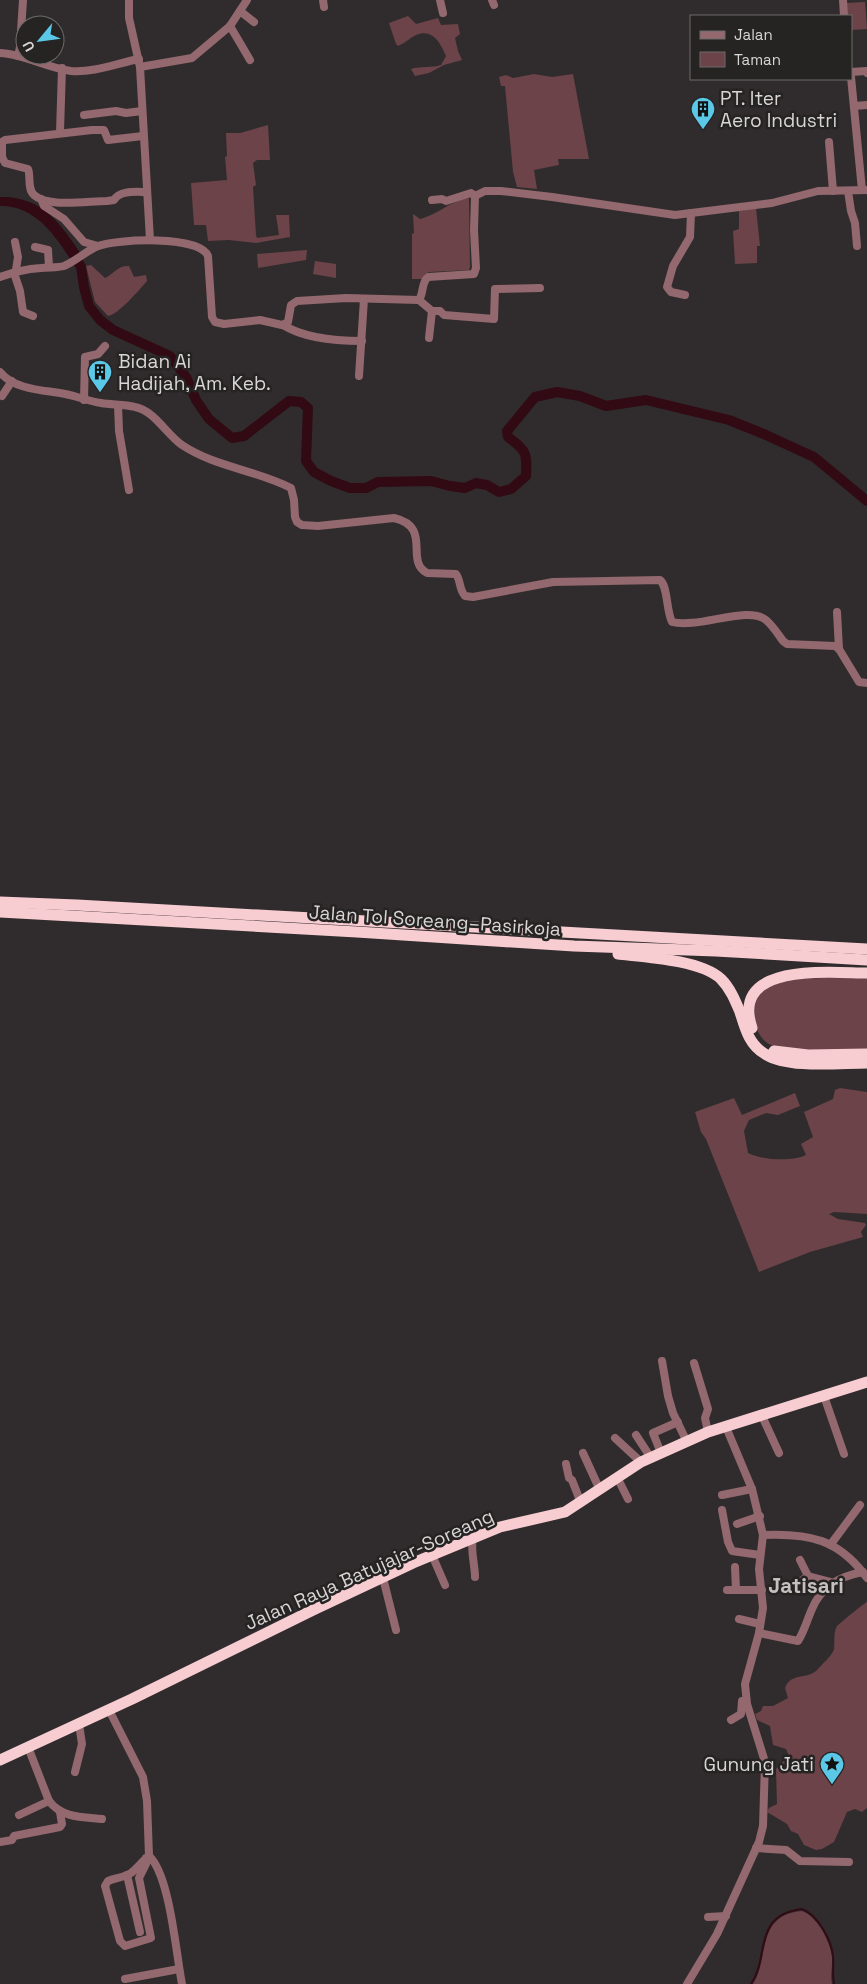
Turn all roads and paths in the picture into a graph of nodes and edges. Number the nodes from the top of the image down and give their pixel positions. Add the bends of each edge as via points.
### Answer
1 (23, 0) edge
2 (129, 0) edge
3 (247, 0) edge
4 (440, 0) edge
5 (844, 0) edge
6 (240, 11) junction
7 (443, 13) dead end
8 (22, 15) edge
9 (844, 15) edge
10 (254, 22) dead end
11 (230, 26) junction
12 (0, 53) edge
13 (15, 56) edge
14 (250, 60) dead end
15 (140, 63) junction
16 (51, 65) edge
17 (62, 68) junction
18 (852, 72) edge
19 (867, 73) edge
20 (851, 80) edge
21 (867, 105) edge
22 (854, 106) junction
23 (142, 111) junction
24 (84, 115) dead end
25 (60, 132) junction
26 (143, 136) junction
27 (829, 142) dead end
28 (865, 190) edge
29 (833, 191) junction
30 (848, 191) junction
31 (147, 192) junction
32 (475, 196) junction
33 (41, 199) junction
34 (432, 200) dead end
35 (691, 213) junction
36 (150, 240) junction
37 (15, 242) dead end
38 (98, 246) junction
39 (857, 246) dead end
40 (35, 247) dead end
41 (49, 267) junction
42 (15, 272) junction
43 (0, 277) edge
44 (540, 288) dead end
45 (685, 294) dead end
46 (364, 299) junction
47 (419, 300) junction
48 (432, 311) junction
49 (33, 316) dead end
50 (283, 325) junction
51 (429, 338) dead end
52 (362, 341) junction
53 (105, 346) dead end
54 (0, 372) edge
55 (359, 376) dead end
56 (12, 381) junction
57 (2, 396) dead end
58 (84, 400) junction
59 (118, 406) junction
60 (129, 490) dead end
61 (837, 612) dead end
62 (839, 649) junction
63 (865, 685) edge
64 (0, 902) edge
65 (0, 912) edge
66 (574, 946) junction
67 (867, 949) edge
68 (867, 960) edge
69 (867, 972) edge
70 (867, 1054) edge
71 (867, 1063) edge
72 (662, 1361) dead end
73 (694, 1363) dead end
74 (867, 1382) edge
75 (824, 1396) junction
76 (764, 1420) junction
77 (678, 1422) junction
78 (726, 1427) junction
79 (708, 1432) junction
80 (636, 1435) dead end
81 (615, 1438) dead end
82 (686, 1440) junction
83 (583, 1453) dead end
84 (779, 1453) dead end
85 (844, 1454) dead end
86 (651, 1458) junction
87 (566, 1464) dead end
88 (617, 1476) junction
89 (599, 1488) junction
90 (752, 1489) junction
91 (722, 1495) dead end
92 (628, 1499) dead end
93 (581, 1503) junction
94 (860, 1505) dead end
95 (722, 1510) dead end
96 (760, 1516) junction
97 (736, 1524) dead end
98 (763, 1535) junction
99 (473, 1538) junction
100 (831, 1544) junction
101 (432, 1555) junction
102 (760, 1555) junction
103 (800, 1560) dead end
104 (735, 1567) dead end
105 (865, 1575) edge
106 (808, 1576) junction
107 (383, 1578) junction
108 (475, 1578) dead end
109 (831, 1582) junction
110 (445, 1585) dead end
111 (790, 1589) dead end
112 (726, 1590) dead end
113 (736, 1590) junction
114 (762, 1590) junction
115 (738, 1619) dead end
116 (760, 1624) junction
117 (396, 1630) dead end
118 (759, 1633) junction
119 (746, 1684) junction
120 (109, 1710) junction
121 (731, 1720) dead end
122 (79, 1724) junction
123 (28, 1747) junction
124 (0, 1760) edge
125 (75, 1772) dead end
126 (49, 1801) junction
127 (60, 1812) junction
128 (20, 1815) dead end
129 (102, 1820) dead end
130 (0, 1842) edge
131 (756, 1848) junction
132 (148, 1857) junction
133 (850, 1862) dead end
134 (127, 1875) junction
135 (726, 1916) junction
136 (708, 1917) dead end
137 (140, 1932) dead end
138 (179, 1969) junction
139 (125, 1979) dead end
140 (182, 1984) edge
141 (687, 1984) edge

1 - 8 street
2 - 15 street via 129,18
3 - 6 street
4 - 7 street
5 - 9 street
6 - 10 street
6 - 11 street
11 - 14 street
11 - 15 street via 192,58
12 - 13 street
15 - 17 street via 82,71
15 - 23 street
16 - 17 street
17 - 25 street
18 - 19 street
20 - 22 street
21 - 22 street
22 - 28 street
23 - 24 street
23 - 26 street
25 - 26 street via 104,130 108,140
25 - 33 street via 2,142 4,162 28,169 30,190
26 - 31 street
27 - 29 street
28 - 30 street
29 - 30 street
29 - 35 street via 818,191 772,204
30 - 39 street via 856,223
31 - 33 street via 124,193 107,201 54,203
31 - 36 street
32 - 34 street via 471,193 446,201
32 - 35 street via 485,191 501,191 662,214
32 - 47 street via 476,272 428,277 424,280
33 - 38 street via 44,206 64,220 84,242
35 - 45 street via 690,237 673,266 667,287 671,292
36 - 38 street
36 - 50 street via 193,245 206,251 212,317 216,323 260,320
37 - 42 street via 18,257
38 - 41 street via 67,265
40 - 41 street via 48,250
41 - 42 street
42 - 43 street
42 - 49 street via 23,312
44 - 48 street via 495,289 494,319 451,316
46 - 47 street
46 - 50 street via 297,300 292,305 288,322
46 - 52 street
47 - 48 street
48 - 51 street
50 - 52 street via 312,335
52 - 55 street
53 - 58 street via 98,354 85,357
54 - 56 street
56 - 57 street
56 - 58 street
58 - 59 street
59 - 60 street
59 - 62 street via 134,407 149,414 184,446 231,468 259,474 291,488 295,517 302,525 402,520 414,530 418,562 423,571 456,574 465,596 553,582 656,580 664,583 667,614 672,622 692,624 753,614 766,619 787,644 834,646
61 - 62 street
62 - 63 street via 856,677
64 - 67 highway, Jalan Tol Soreang–Pasirkoja
65 - 66 highway, Jalan Tol Soreang–Pasirkoja
66 - 68 highway, Jalan Tol Soreang–Pasirkoja
66 - 71 highway via 604,953 678,961 712,972 729,989 752,1042 764,1054 776,1059 810,1063
69 - 70 highway via 779,977 757,989 748,1012 753,1033 774,1051 808,1055
72 - 77 street via 668,1396
73 - 79 street via 708,1409 705,1417
74 - 75 highway, Jalan Raya Batujajar-Soreang
75 - 76 highway, Jalan Raya Batujajar-Soreang
75 - 85 street
76 - 78 highway, Jalan Raya Batujajar-Soreang
76 - 84 street
77 - 82 street
77 - 86 street via 653,1433
78 - 79 highway, Jalan Raya Batujajar-Soreang
78 - 90 street
79 - 82 highway, Jalan Raya Batujajar-Soreang
80 - 86 street
81 - 86 street
82 - 86 highway, Jalan Raya Batujajar-Soreang
83 - 89 street
86 - 88 highway, Jalan Raya Batujajar-Soreang
87 - 93 street
88 - 89 highway, Jalan Raya Batujajar-Soreang
88 - 92 street
89 - 93 highway, Jalan Raya Batujajar-Soreang
90 - 91 street
90 - 96 street
93 - 99 highway, Jalan Raya Batujajar-Soreang via 558,1514 520,1521
94 - 100 street
95 - 102 street via 732,1551
96 - 97 street
96 - 98 street
98 - 100 street via 802,1535
98 - 102 street
99 - 101 highway, Jalan Raya Batujajar-Soreang
99 - 108 street
100 - 105 street via 855,1562
101 - 107 highway, Jalan Raya Batujajar-Soreang
101 - 110 street
102 - 114 street
103 - 106 street
104 - 113 street
105 - 109 street via 849,1575
106 - 109 street
106 - 111 street
107 - 117 street
107 - 120 highway, Jalan Raya Batujajar-Soreang
109 - 118 street via 812,1607 798,1641
112 - 113 street
113 - 114 street
114 - 116 street
115 - 116 street
116 - 118 street
118 - 119 street
119 - 121 street via 742,1693 743,1711
119 - 131 street via 746,1704 765,1762 763,1826
120 - 122 highway, Jalan Raya Batujajar-Soreang
120 - 132 street via 143,1777 147,1800
122 - 123 highway, Jalan Raya Batujajar-Soreang
122 - 125 street via 82,1744
123 - 124 highway, Jalan Raya Batujajar-Soreang
123 - 126 street
126 - 127 street
126 - 128 street
127 - 129 street
127 - 130 street via 60,1827
131 - 133 street via 786,1850 800,1861
131 - 135 street
132 - 134 street
132 - 134 street via 139,1878 151,1938 125,1946 120,1941 105,1886 108,1881
132 - 138 street via 155,1861 161,1874
134 - 137 street
135 - 136 street
135 - 141 street
138 - 139 street
138 - 140 street

